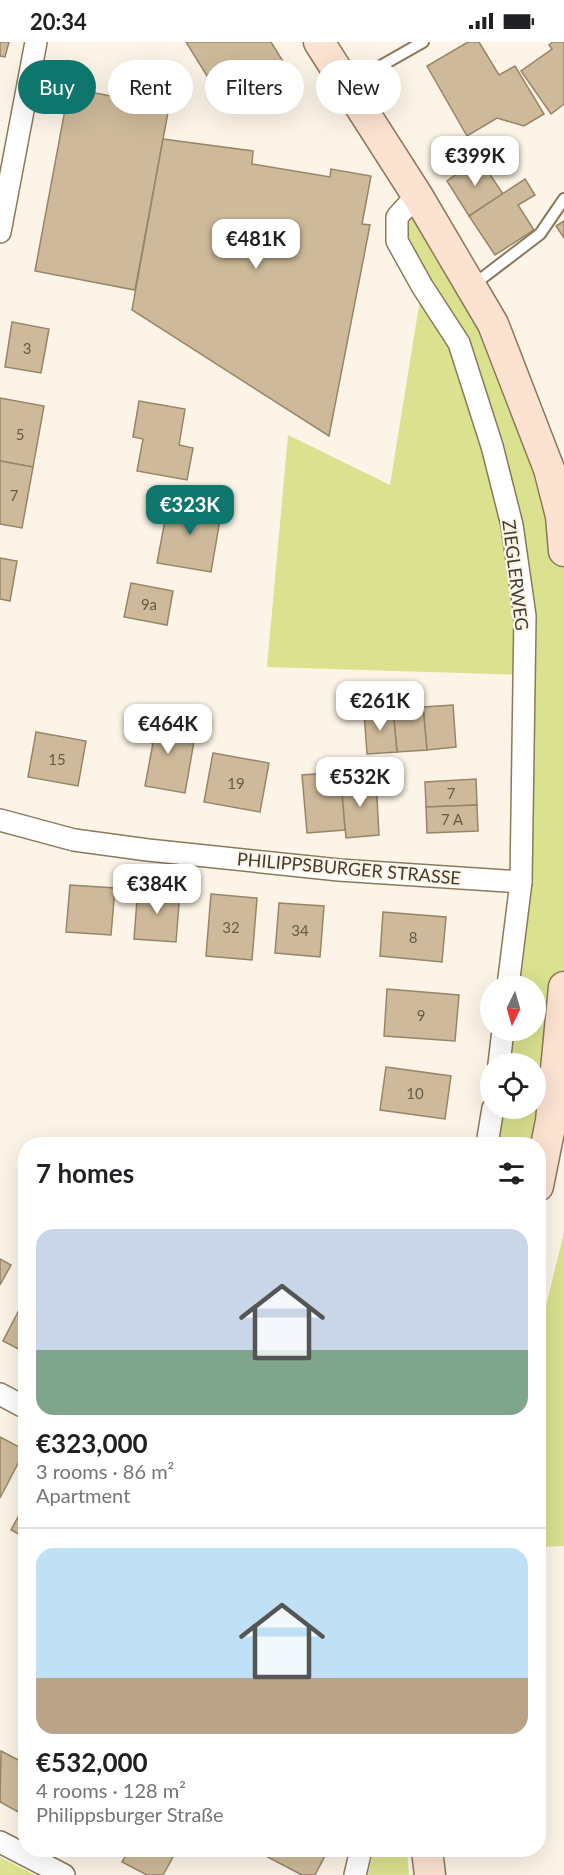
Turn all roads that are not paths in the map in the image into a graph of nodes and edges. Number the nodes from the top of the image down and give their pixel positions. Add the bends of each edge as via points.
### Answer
1 (36, 42) edge
2 (319, 42) edge
3 (423, 42) edge
4 (330, 60) edge
5 (391, 60) edge
6 (365, 114) edge
7 (3, 194) edge
8 (417, 195) junction
9 (564, 199) edge
10 (0, 232) edge
11 (470, 287) junction
12 (562, 516) edge
13 (564, 551) edge
14 (0, 820) edge
15 (521, 882) junction
16 (509, 975) edge
17 (564, 987) edge
18 (491, 1119) edge
19 (488, 1137) edge
20 (546, 1147) edge
21 (0, 1394) edge
22 (18, 1404) edge
23 (0, 1842) edge
24 (18, 1851) edge
25 (29, 1857) edge
26 (359, 1857) edge
27 (428, 1857) edge
28 (64, 1875) edge
29 (355, 1875) edge
30 (430, 1875) edge

1 - 7 street
2 - 4 main road
3 - 5 lane
6 - 8 main road
7 - 10 street
8 - 11 main road
8 - 15 street, ZIEGLERWEG via 398,217 396,241 459,343 512,525 525,616
9 - 11 lane via 540,234
11 - 12 main road via 493,324 549,469
12 - 13 main road
14 - 15 street, PHILIPPSBURGER STRASSE via 74,840 148,850 339,870
15 - 16 street, ZIEGLERWEG
17 - 20 main road
18 - 19 street
21 - 22 street
23 - 24 street
25 - 28 street
26 - 29 street
27 - 30 main road

